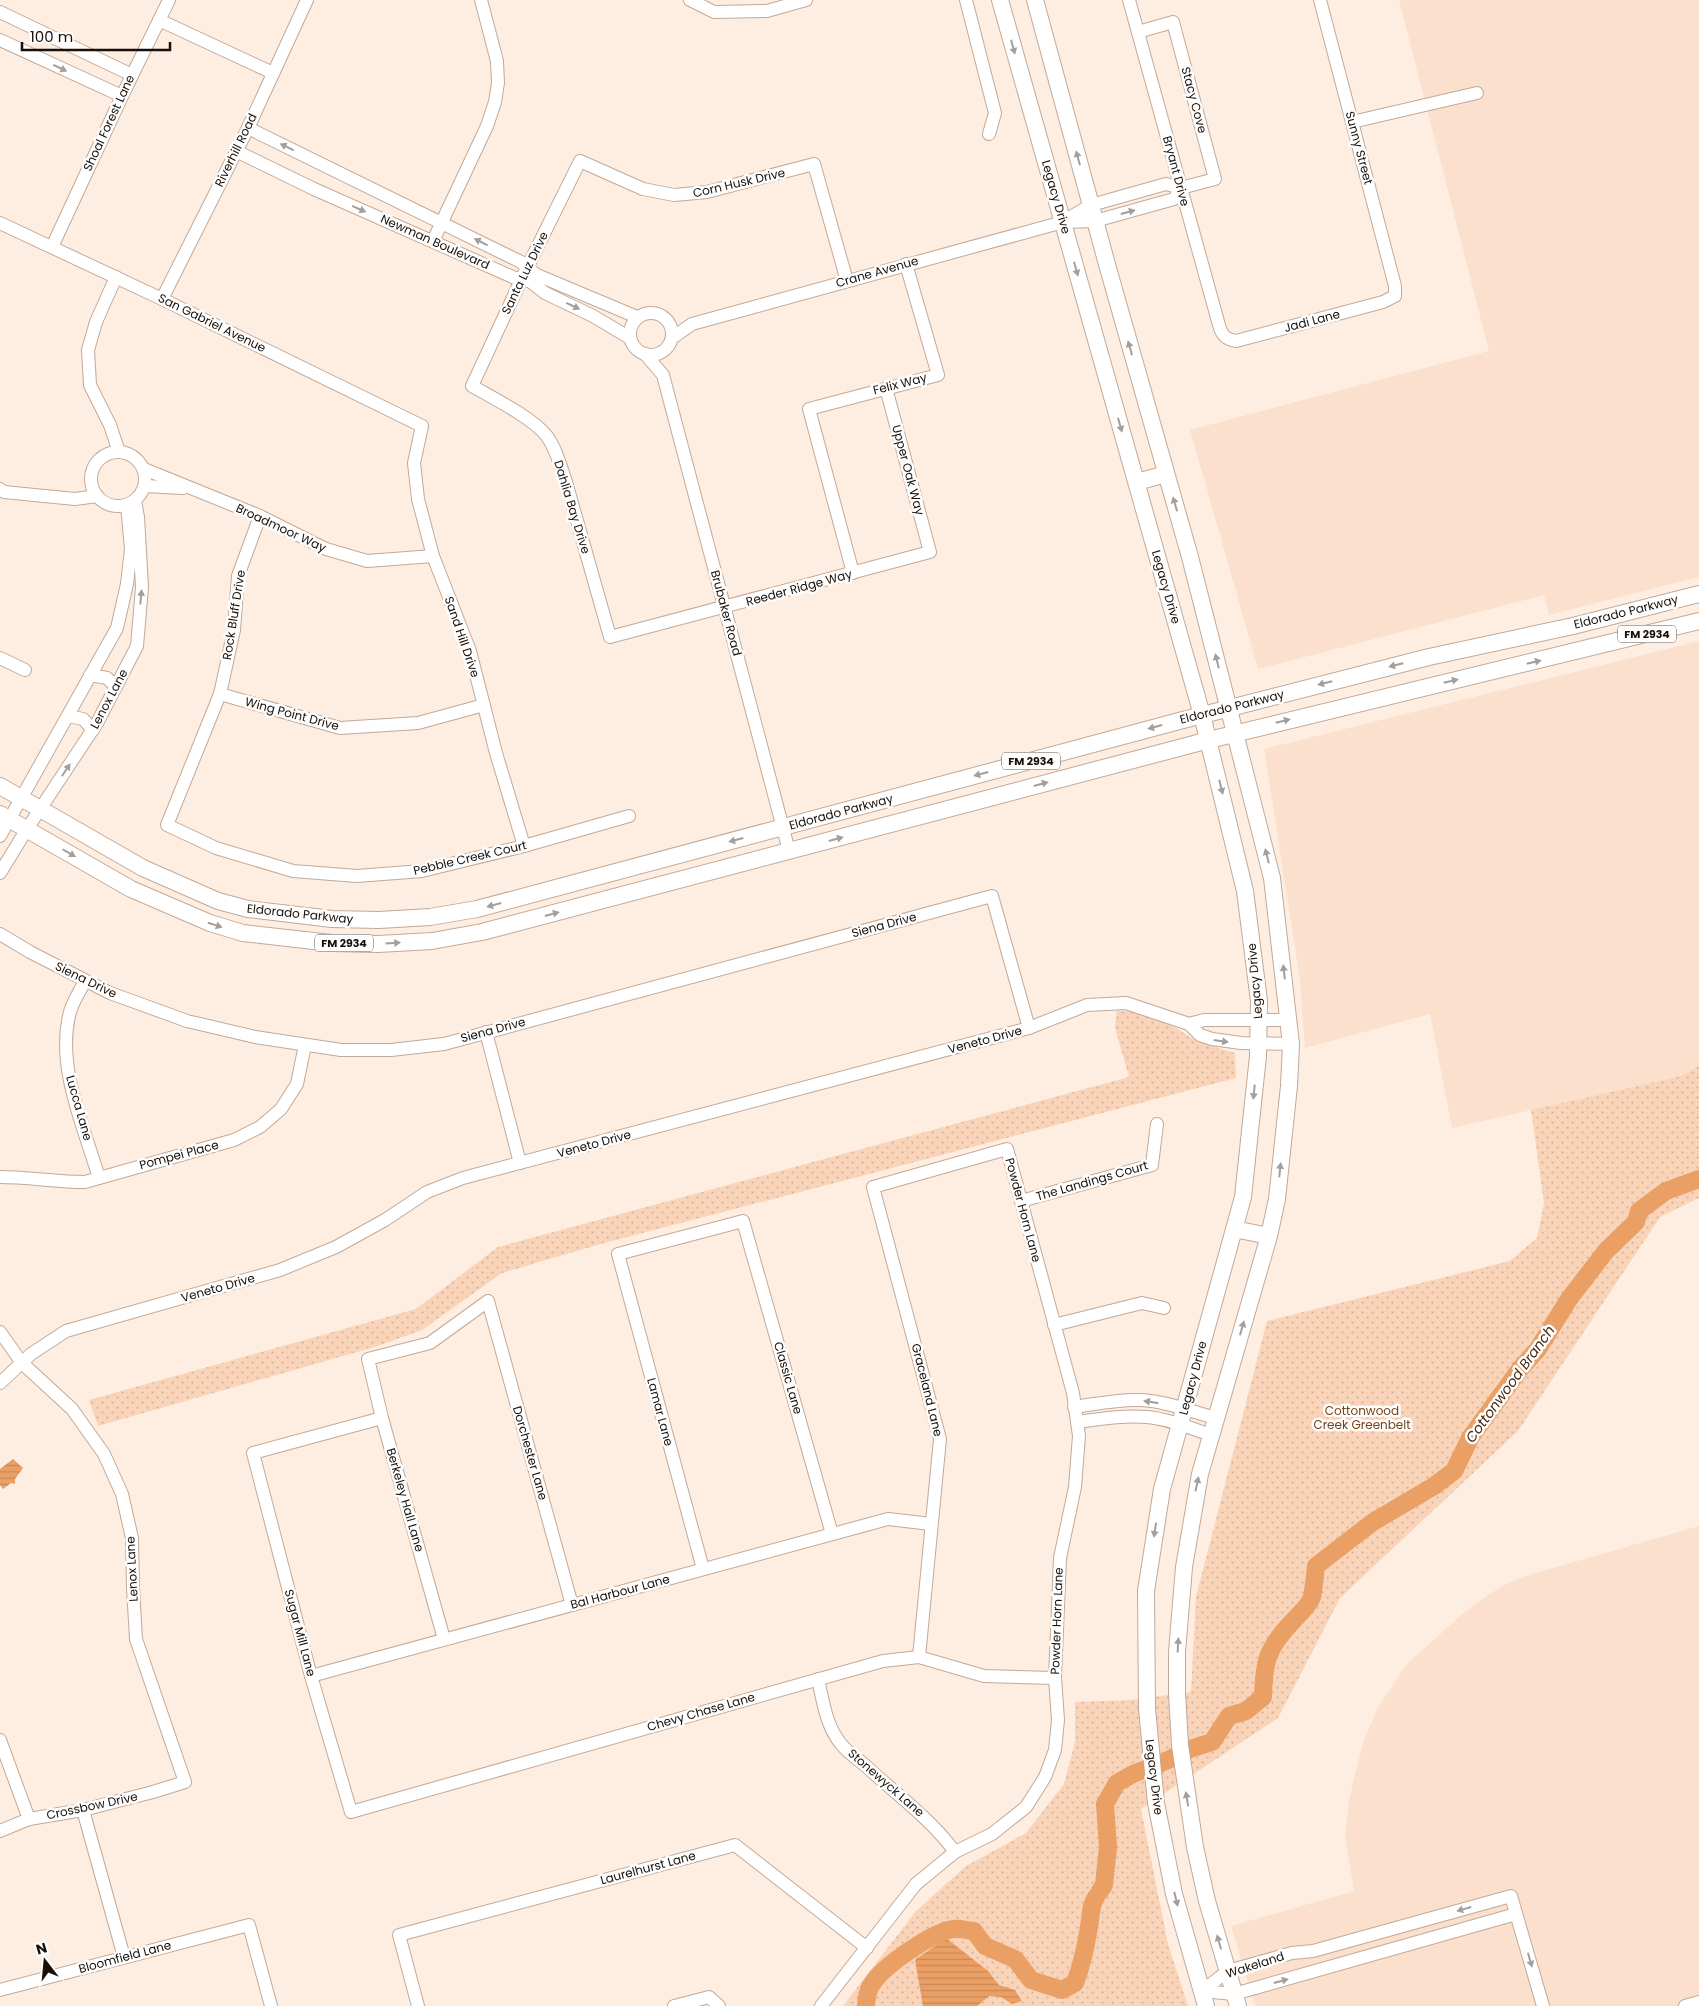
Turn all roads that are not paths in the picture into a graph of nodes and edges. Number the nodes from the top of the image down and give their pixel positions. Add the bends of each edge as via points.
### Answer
1 (169, 0) edge
2 (307, 0) edge
3 (481, 0) edge
4 (690, 0) edge
5 (806, 0) edge
6 (966, 0) edge
7 (1000, 0) edge
8 (1035, 0) edge
9 (1129, 0) edge
10 (1320, 0) edge
11 (0, 12) edge
12 (159, 20) junction
13 (1138, 32) junction
14 (0, 40) edge
15 (273, 73) junction
16 (132, 75) junction
17 (1477, 93) dead end
18 (122, 96) junction
19 (1352, 122) junction
20 (248, 128) junction
21 (989, 134) dead end
22 (236, 151) junction
23 (580, 161) joint
24 (1181, 188) junction
25 (1091, 205) junction
26 (1095, 221) junction
27 (441, 222) junction
28 (1063, 222) junction
29 (0, 223) edge
30 (433, 241) junction
31 (52, 247) junction
32 (906, 264) junction
33 (525, 273) junction
34 (116, 277) junction
35 (847, 281) junction
36 (1395, 296) joint
37 (162, 299) junction
38 (637, 317) junction
39 (667, 321) junction
40 (692, 324) junction
41 (630, 338) junction
42 (672, 338) junction
43 (1228, 339) joint
44 (664, 351) junction
45 (645, 354) junction
46 (664, 375) junction
47 (472, 386) joint
48 (886, 388) junction
49 (422, 426) joint
50 (115, 453) junction
51 (144, 470) junction
52 (1166, 474) junction
53 (1137, 482) junction
54 (145, 486) junction
55 (190, 488) junction
56 (0, 489) edge
57 (94, 492) junction
58 (131, 503) junction
59 (260, 516) junction
60 (930, 552) joint
61 (433, 556) junction
62 (852, 573) junction
63 (1699, 594) edge
64 (724, 608) junction
65 (1699, 621) edge
66 (610, 637) joint
67 (0, 658) edge
68 (25, 670) dead end
69 (90, 676) junction
70 (116, 687) junction
71 (220, 694) junction
72 (484, 705) junction
73 (1229, 708) junction
74 (1202, 715) junction
75 (68, 716) junction
76 (93, 730) junction
77 (1235, 733) junction
78 (1209, 740) junction
79 (0, 786) edge
80 (21, 799) junction
81 (39, 810) junction
82 (5, 816) edge
83 (629, 816) dead end
84 (167, 825) joint
85 (783, 828) junction
86 (27, 829) junction
87 (0, 836) edge
88 (524, 846) junction
89 (789, 851) junction
90 (0, 873) edge
91 (0, 934) edge
92 (85, 980) junction
93 (1290, 1020) junction
94 (1259, 1021) junction
95 (1189, 1024) junction
96 (1029, 1028) junction
97 (486, 1032) junction
98 (1258, 1044) junction
99 (1291, 1044) junction
100 (305, 1045) junction
101 (1157, 1124) dead end
102 (520, 1163) junction
103 (0, 1177) edge
104 (99, 1178) junction
105 (873, 1187) joint
106 (1021, 1200) junction
107 (743, 1221) joint
108 (1234, 1229) junction
109 (1269, 1236) junction
110 (488, 1300) joint
111 (1164, 1308) dead end
112 (1054, 1325) junction
113 (0, 1332) edge
114 (22, 1362) junction
115 (0, 1383) edge
116 (1074, 1407) junction
117 (1182, 1417) junction
118 (382, 1418) junction
119 (1215, 1418) junction
120 (1077, 1422) junction
121 (1211, 1435) junction
122 (931, 1524) junction
123 (832, 1534) junction
124 (703, 1569) junction
125 (572, 1605) junction
126 (444, 1640) junction
127 (919, 1657) junction
128 (311, 1676) junction
129 (1055, 1678) junction
130 (818, 1679) junction
131 (0, 1740) edge
132 (185, 1782) joint
133 (82, 1810) junction
134 (351, 1812) joint
135 (29, 1819) junction
136 (0, 1831) edge
137 (956, 1852) junction
138 (1516, 1914) junction
139 (867, 1948) junction
140 (1313, 1951) junction
141 (124, 1957) junction
142 (1319, 1971) junction
143 (1228, 1972) junction
144 (0, 1990) edge
145 (1204, 1998) edge
146 (1236, 2000) edge
147 (1699, 2002) edge
148 (271, 2006) edge
149 (418, 2006) edge
150 (674, 2006) edge
151 (719, 2006) edge
152 (821, 2006) edge
153 (1544, 2006) edge
154 (1685, 2006) edge

1 - 12 street, Shoal Forest Lane
2 - 15 street, Riverhill Road
3 - 27 street via 497,62 495,102 487,126
4 - 5 street via 714,12 767,10
6 - 21 street via 995,113
7 -> 28 main road, Legacy Drive
25 -> 8 main road
9 - 13 street, Bryant Drive
10 - 19 street, Sunny Street
11 - 16 street
12 - 15 street
12 - 16 street, Shoal Forest Lane
13 - 24 street, Bryant Drive
13 - 24 street, Stacy Cove via 1174,22 1216,179
14 -> 18 street
15 - 20 street, Riverhill Road
16 - 18 street, Shoal Forest Lane
17 - 19 street
18 - 31 street, Shoal Forest Lane
19 - 36 street, Sunny Street
20 - 22 street, Riverhill Road
27 -> 20 street, Newman Boulevard
22 -> 30 street, Newman Boulevard
22 - 37 street, Riverhill Road
23 - 33 street, Santa Luz Drive
23 - 35 street, Corn Husk Drive via 643,189 674,195 707,192 814,164
24 - 25 street, Crane Avenue via 1166,184
26 -> 24 street, Crane Avenue via 1174,200
24 - 43 street, Bryant Drive via 1219,325
25 - 26 main road
25 - 28 street, Crane Avenue
26 - 28 street, Crane Avenue
52 -> 26 main road
27 - 30 street
33 -> 27 street, Newman Boulevard via 521,262
28 - 32 street, Crane Avenue
28 -> 53 main road, Legacy Drive
29 - 31 street, San Gabriel Avenue
30 - 33 street, Newman Boulevard via 516,278
31 - 34 street, San Gabriel Avenue
32 - 35 street, Crane Avenue
32 - 48 street, Felix Way via 938,375
33 - 38 street, Newman Boulevard via 537,275
33 -> 41 street, Newman Boulevard via 544,293
33 - 47 street, Santa Luz Drive
34 - 37 street, San Gabriel Avenue
34 - 50 street via 96,322 88,350 90,385 101,410 103,429
35 - 40 street, Crane Avenue
36 - 43 street, Jadi Lane via 1383,302 1236,341
37 - 49 street, San Gabriel Avenue
38 - 39 street via 658,315
38 - 41 street
39 - 40 street, Crane Avenue
39 - 42 street
40 - 42 street, Crane Avenue
41 - 45 street via 634,346
42 - 44 street
44 - 45 street
44 - 46 street, Brubaker Road
45 - 46 street, Brubaker Road
46 - 64 street, Brubaker Road
47 - 66 street, Dahlia Bay Drive via 532,422 546,436 558,457
48 - 60 street, Upper Oak Way
48 - 62 street, Felix Way via 808,409
49 - 61 street, Sand Hill Drive via 414,463 418,499
50 - 51 street via 134,457
50 - 57 street via 96,463 91,480
51 - 54 street
51 - 55 street, Broadmoor Way
52 - 53 main road
73 -> 52 main road
53 - 74 main road, Legacy Drive
54 - 55 street, Broadmoor Way
54 - 58 street
55 - 59 street, Broadmoor Way
56 - 57 street via 52,496
57 - 58 street via 110,506
58 - 69 street via 132,549 117,628
70 -> 58 street, Lenox Lane via 136,646 140,617 142,587 138,517
59 - 61 street, Broadmoor Way via 326,549 367,561
59 - 71 street, Rock Bluff Drive via 238,576 234,630
60 - 62 street, Reeder Ridge Way
61 - 72 street, Sand Hill Drive via 470,651
62 - 64 street, Reeder Ridge Way
63 -> 73 main road, Eldorado Parkway / FM 2934
64 - 66 street, Reeder Ridge Way
64 - 85 street, Brubaker Road
77 -> 65 main road, Eldorado Parkway / FM 2934
67 - 68 street
69 - 70 street via 107,678
69 - 75 street
70 - 76 street, Lenox Lane
71 - 72 street, Wing Point Drive via 340,728 418,723
71 - 84 street, Rock Bluff Drive
72 - 88 street, Sand Hill Drive
73 - 74 main road, Eldorado Parkway / FM 2934
73 - 77 main road
74 - 78 main road, Legacy Drive
74 -> 85 main road, Eldorado Parkway / FM 2934
75 - 76 street via 83,719
75 - 80 street
81 -> 76 street, Lenox Lane
77 - 78 main road, Eldorado Parkway / FM 2934
93 -> 77 main road via 1272,878
89 -> 78 main road, Eldorado Parkway / FM 2934
78 -> 94 main road, Legacy Drive via 1246,892
79 - 80 main road, Eldorado Parkway / FM 2934
80 - 81 main road, Eldorado Parkway / FM 2934
80 - 82 street
85 -> 81 main road, Eldorado Parkway / FM 2934 via 477,909 430,917 341,920 248,909 218,901 142,868
81 - 86 street, Lenox Lane
82 - 86 main road, Eldorado Parkway / FM 2934
82 - 87 street
83 - 88 street, Pebble Creek Court
84 - 88 street, Pebble Creek Court via 216,848 293,872 348,875 422,871
85 - 89 street, Brubaker Road
86 -> 89 main road, Eldorado Parkway / FM 2934 via 131,889 210,924 243,933 331,943 432,941 482,932
86 - 90 street, Lenox Lane
91 - 92 street, Siena Drive
92 - 100 street, Siena Drive via 110,993 187,1021
92 - 104 street, Lucca Lane via 69,1014 65,1049 68,1075
93 - 94 street, Veneto Drive
93 - 99 main road
94 - 95 street, Veneto Drive via 1204,1020
94 - 98 main road, Legacy Drive
95 - 96 street, Veneto Drive via 1126,1003 1087,1006
95 -> 98 street, Veneto Drive via 1212,1039
96 - 97 street, Siena Drive via 992,896
96 - 102 street, Veneto Drive
97 - 100 street, Siena Drive via 444,1044 391,1050 341,1050
97 - 102 street
98 - 99 street, Veneto Drive
98 -> 108 main road, Legacy Drive via 1243,1197
109 -> 99 main road via 1277,1199
100 - 104 street, Pompei Place via 297,1084 281,1109 260,1127 234,1140
101 - 106 street, The Landings Court via 1152,1165
102 - 114 street, Veneto Drive via 463,1178 427,1192 336,1247 280,1270 66,1331
103 - 104 street, Pompei Place via 67,1182
105 - 106 street, Powder Horn Lane via 1007,1148
105 - 122 street, Graceland Lane via 940,1439
106 - 112 street, Powder Horn Lane
107 - 123 street, Classic Lane
107 - 124 street, Lamar Lane via 618,1254
108 - 109 main road
108 - 117 main road, Legacy Drive
119 -> 109 main road
110 - 118 street, Berkeley Hall Lane via 430,1343 368,1359
110 - 125 street, Dorchester Lane
111 - 112 street via 1142,1303
112 - 116 street, Powder Horn Lane
113 - 114 street, Lenox Lane
114 - 115 street, Veneto Drive
114 - 132 street, Lenox Lane via 72,1409 104,1454 122,1494 132,1538 136,1639
117 -> 116 street via 1141,1400
116 - 120 street, Powder Horn Lane
117 - 119 street
117 - 120 street via 1133,1416
117 - 121 street
117 -> 145 main road, Legacy Drive via 1162,1489 1146,1591 1147,1709 1153,1784 1165,1851
118 - 126 street, Berkeley Hall Lane
118 - 128 street, Sugar Mill Lane via 253,1453
119 - 121 main road
120 - 129 street, Powder Horn Lane via 1075,1487 1060,1558
143 -> 121 main road via 1195,1847 1181,1762 1177,1694 1185,1558 1193,1502
122 - 123 street, Bal Harbour Lane via 888,1519
122 - 127 street, Graceland Lane
123 - 124 street, Bal Harbour Lane
124 - 125 street, Bal Harbour Lane
125 - 126 street, Bal Harbour Lane
126 - 128 street, Bal Harbour Lane
127 - 129 street, Chevy Chase Lane via 984,1676
127 - 130 street, Chevy Chase Lane via 883,1661
128 - 134 street, Sugar Mill Lane
129 - 137 street, Powder Horn Lane via 1058,1720 1055,1750 1045,1777 1026,1807 1009,1822
130 - 134 street, Chevy Chase Lane
130 - 137 street, Stonewyck Lane via 827,1718 841,1744 926,1818
131 - 135 street
132 - 133 street, Crossbow Drive
133 - 135 street, Crossbow Drive
133 - 141 street
135 - 136 street, Crossbow Drive
137 - 139 street, Powder Horn Lane via 916,1884
138 -> 140 street, Wakeland via 1511,1896
138 - 142 street, Wakeland
138 -> 153 street
139 - 149 street, Laurelhurst Lane via 735,1845 399,1935
139 - 152 street, Powder Horn Lane
140 - 142 street
140 - 143 street, Wakeland via 1292,1953
141 - 144 street, Bloomfield Lane
141 - 148 street, Bloomfield Lane via 249,1925
146 -> 142 street, Wakeland
143 - 145 street, Wakeland
143 - 146 main road
145 - 146 street, Wakeland
147 - 154 street
150 - 151 street via 709,1997

